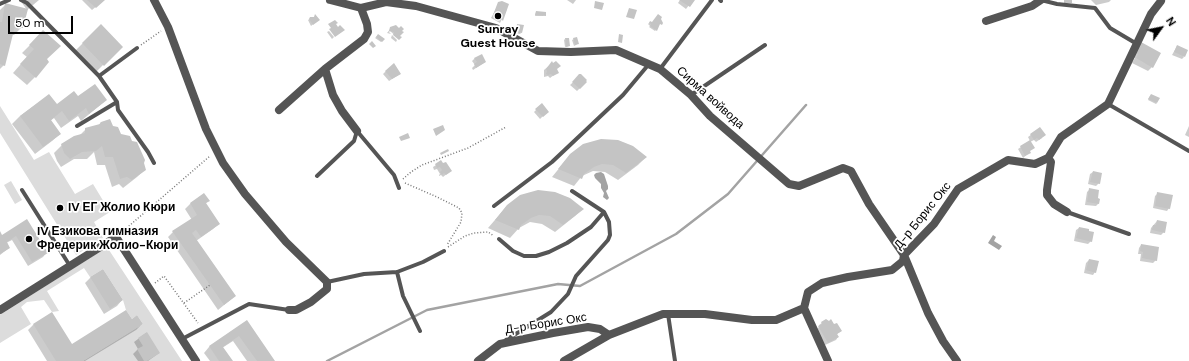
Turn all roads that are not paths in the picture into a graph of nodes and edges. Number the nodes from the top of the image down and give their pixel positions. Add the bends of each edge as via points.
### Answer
1 (8, 0) edge
2 (21, 0) edge
3 (154, 0) edge
4 (330, 0) edge
5 (712, 0) edge
6 (1041, 0) edge
7 (386, 1) edge
8 (1161, 1) edge
9 (0, 4) edge
10 (361, 8) junction
11 (986, 21) dead end
12 (765, 44) dead end
13 (1136, 44) junction
14 (137, 48) road end
15 (649, 64) junction
16 (660, 68) junction
17 (325, 69) junction
18 (99, 76) junction
19 (691, 96) junction
20 (117, 102) junction
21 (1108, 104) junction
22 (279, 110) dead end
23 (77, 126) dead end
24 (357, 131) junction
25 (1189, 151) edge
26 (1048, 158) junction
27 (154, 163) dead end
28 (317, 176) dead end
29 (399, 188) dead end
30 (22, 190) dead end
31 (572, 191) dead end
32 (494, 206) dead end
33 (604, 212) junction
34 (1067, 212) joint
35 (1129, 234) dead end
36 (499, 239) road end
37 (444, 251) road end
38 (904, 255) junction
39 (70, 266) junction
40 (397, 272) junction
41 (327, 282) junction
42 (804, 308) junction
43 (0, 310) edge
44 (289, 310) joint
45 (668, 314) junction
46 (420, 331) dead end
47 (609, 335) junction
48 (182, 339) junction
49 (500, 344) junction
50 (196, 361) edge
51 (478, 361) edge
52 (564, 361) edge
53 (675, 361) edge
54 (828, 361) edge
55 (957, 361) edge

1 - 9 lane
2 - 18 lane via 28,3
3 - 41 street via 168,27 206,129 223,163 245,194 286,242
4 - 10 street, Сирма войвода
5 - 16 lane
6 - 11 street via 1032,6
6 - 13 lane via 1095,8 1110,28
7 - 10 street, Сирма войвода
7 - 15 street, Сирма войвода via 416,6 496,28 538,51 616,50
8 - 13 street via 1151,14
10 - 17 street via 368,32 364,39
12 - 19 lane
13 - 21 street
14 - 18 lane
15 - 16 street, Сирма войвода
15 - 32 lane via 623,95 552,162
16 - 19 street, Сирма войвода
17 - 22 street
17 - 24 street via 333,95
18 - 20 lane
19 - 38 street, Сирма войвода via 710,116 789,184 799,186 843,168 851,171 869,204
20 - 23 lane
20 - 27 lane via 118,110
21 - 25 lane
21 - 26 street via 1061,137
24 - 28 lane via 354,141
24 - 29 lane via 394,175
26 - 34 street via 1051,162 1047,195 1054,204
26 - 38 street, Д-р Борис Окс via 1035,164 1008,160 958,189 934,224
30 - 39 lane
31 - 33 lane
33 - 36 lane via 591,227 568,243 536,256 524,256 513,251
33 - 49 lane via 609,222 608,240 576,276 568,294 551,312
34 - 35 lane
37 - 40 lane
38 - 42 street, Д-р Борис Окс via 903,261 892,270 822,283 808,292
38 - 55 street, Сирма войвода via 928,313
39 - 43 street
39 - 48 street via 116,237
40 - 41 lane via 364,274
40 - 46 lane via 403,296
41 - 44 street via 327,290 311,302 296,310
42 - 45 street via 776,320 752,320 705,314
42 - 54 street
44 - 48 lane via 249,304
45 - 47 street
45 - 53 lane
47 - 49 street, Д-р Борис Окс via 600,329 588,328
47 - 52 street
48 - 50 street
49 - 51 street, Д-р Борис Окс

